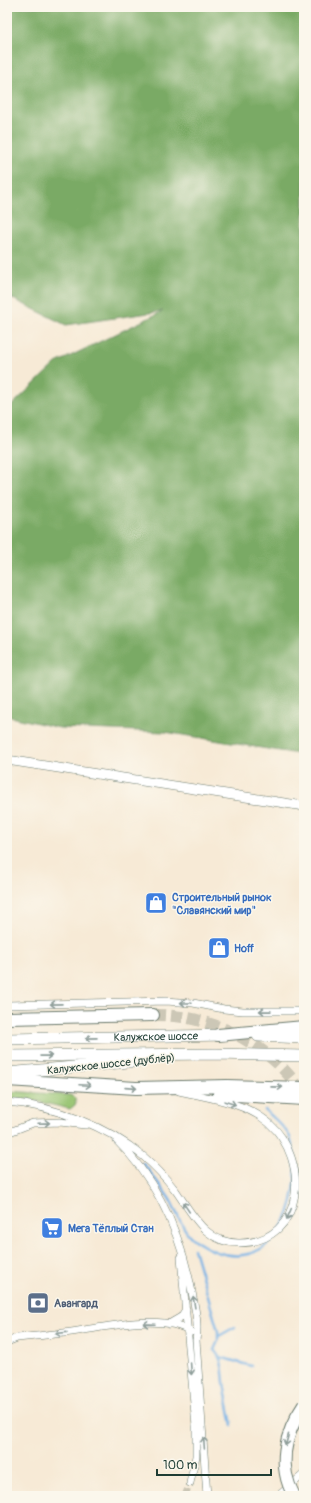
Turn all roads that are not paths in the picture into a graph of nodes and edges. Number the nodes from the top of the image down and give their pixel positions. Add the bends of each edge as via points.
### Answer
1 (7, 760) edge
2 (304, 806) edge
3 (7, 1005) edge
4 (304, 1011) edge
5 (153, 1015) tunnel mouth
6 (7, 1018) edge
7 (304, 1027) edge
8 (218, 1035) junction
9 (304, 1038) edge
10 (7, 1040) edge
11 (216, 1054) junction
12 (7, 1056) edge
13 (304, 1056) edge
14 (7, 1073) edge
15 (7, 1080) edge
16 (304, 1088) edge
17 (154, 1089) junction
18 (178, 1090) junction
19 (304, 1099) edge
20 (7, 1102) edge
21 (93, 1126) junction
22 (7, 1133) edge
23 (112, 1136) junction
24 (179, 1244) junction
25 (186, 1309) junction
26 (169, 1324) junction
27 (188, 1330) junction
28 (196, 1340) junction
29 (7, 1342) edge
30 (304, 1405) edge
31 (301, 1476) edge
32 (190, 1483) tunnel mouth
33 (207, 1496) edge
34 (278, 1496) edge
35 (294, 1496) edge

1 - 2 street
4 -> 3 street via 230,1010 166,1001
5 - 6 highway
7 - 8 highway
8 - 9 main road, Калужское шоссе
8 -> 10 main road, Калужское шоссе
12 -> 11 main road, Калужское шоссе
11 - 13 main road, Калужское шоссе
11 - 14 main road, Калужское шоссе (дублёр)
15 -> 17 highway
17 -> 16 highway via 227,1086
17 - 18 highway
18 - 19 highway
18 -> 23 street via 245,1108 269,1122 284,1140 295,1170 294,1198 285,1222 273,1234 259,1241 240,1243 230,1243 212,1236 197,1223 174,1188 154,1166 134,1148
20 - 21 street via 50,1109
22 -> 21 street via 34,1123 60,1122
21 - 23 street
23 - 24 street via 131,1156 158,1193
24 - 25 street
28 -> 24 street via 198,1326 194,1301
25 - 26 street via 181,1317
25 - 27 street
26 - 27 street
26 -> 29 street via 130,1323 17,1338
27 - 28 street
27 -> 32 street via 197,1441 195,1466
33 -> 28 street
30 -> 35 highway, bridge via 291,1427 284,1452 286,1477
31 - 34 street

